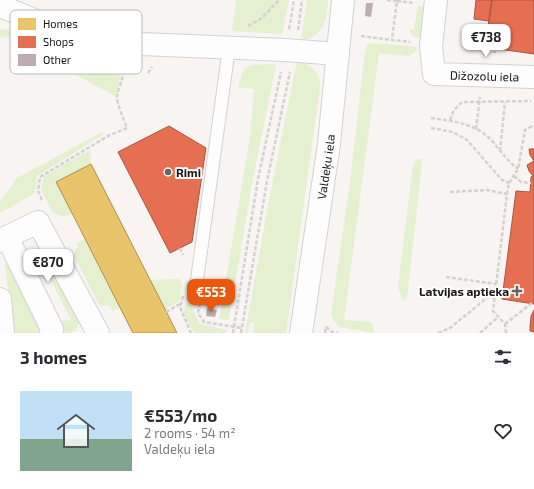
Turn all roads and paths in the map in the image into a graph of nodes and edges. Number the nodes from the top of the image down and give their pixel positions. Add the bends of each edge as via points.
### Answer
1 (279, 0) edge
2 (294, 0) edge
3 (302, 0) edge
4 (343, 0) edge
5 (387, 0) edge
6 (436, 0) edge
7 (0, 6) edge
8 (10, 10) edge
9 (245, 28) dead end
10 (297, 33) dead end
11 (288, 37) dead end
12 (392, 39) dead end
13 (142, 44) edge
14 (229, 48) junction
15 (495, 49) dead end
16 (492, 52) dead end
17 (338, 54) junction
18 (281, 70) dead end
19 (290, 71) dead end
20 (123, 74) edge
21 (534, 77) edge
22 (534, 100) edge
23 (505, 102) junction
24 (431, 118) dead end
25 (450, 120) junction
26 (534, 125) edge
27 (431, 128) dead end
28 (500, 151) junction
29 (518, 169) junction
30 (514, 176) junction
31 (531, 183) dead end
32 (509, 184) junction
33 (450, 192) dead end
34 (507, 194) junction
35 (38, 222) junction
36 (3, 239) edge
37 (446, 277) dead end
38 (496, 284) junction
39 (196, 287) dead end
40 (494, 298) junction
41 (0, 299) edge
42 (181, 304) dead end
43 (532, 304) dead end
44 (166, 312) dead end
45 (498, 317) junction
46 (505, 324) junction
47 (326, 327) dead end
48 (96, 332) edge
49 (4, 333) edge
50 (51, 333) edge
51 (233, 333) edge
52 (241, 333) edge
53 (301, 333) edge
54 (338, 333) edge
55 (438, 333) edge
56 (480, 333) edge
57 (506, 333) edge

1 - 9 path via 262,18
2 - 11 path
3 - 10 path
4 - 17 street, Valdeķu iela
5 - 12 path via 397,1
6 - 21 street, Dižozolu iela via 431,46 434,74
7 - 8 street
13 - 14 street
14 - 17 street
14 - 39 lane
15 - 16 path
17 - 53 street, Valdeķu iela via 329,144
18 - 51 path via 258,179
19 - 52 path via 267,182
20 - 35 path via 117,98 127,128 108,136 40,176 38,191 42,200
22 - 23 path
23 - 25 path via 462,102 454,110
23 - 28 path
24 - 25 path
25 - 28 path via 476,128
26 - 29 path via 525,130
27 - 32 path via 453,132 467,140 502,180
28 - 29 path
29 - 30 path
30 - 31 path via 521,182
30 - 32 path
32 - 34 path
33 - 34 path via 487,190
34 - 38 path
35 - 36 street
35 - 48 street
36 - 50 street via 52,329
37 - 38 path
38 - 40 path
40 - 45 path via 493,311
40 - 55 path via 488,298 450,328
41 - 49 street
42 - 44 path
43 - 46 path
45 - 46 path
45 - 56 path
46 - 57 path
47 - 54 path

